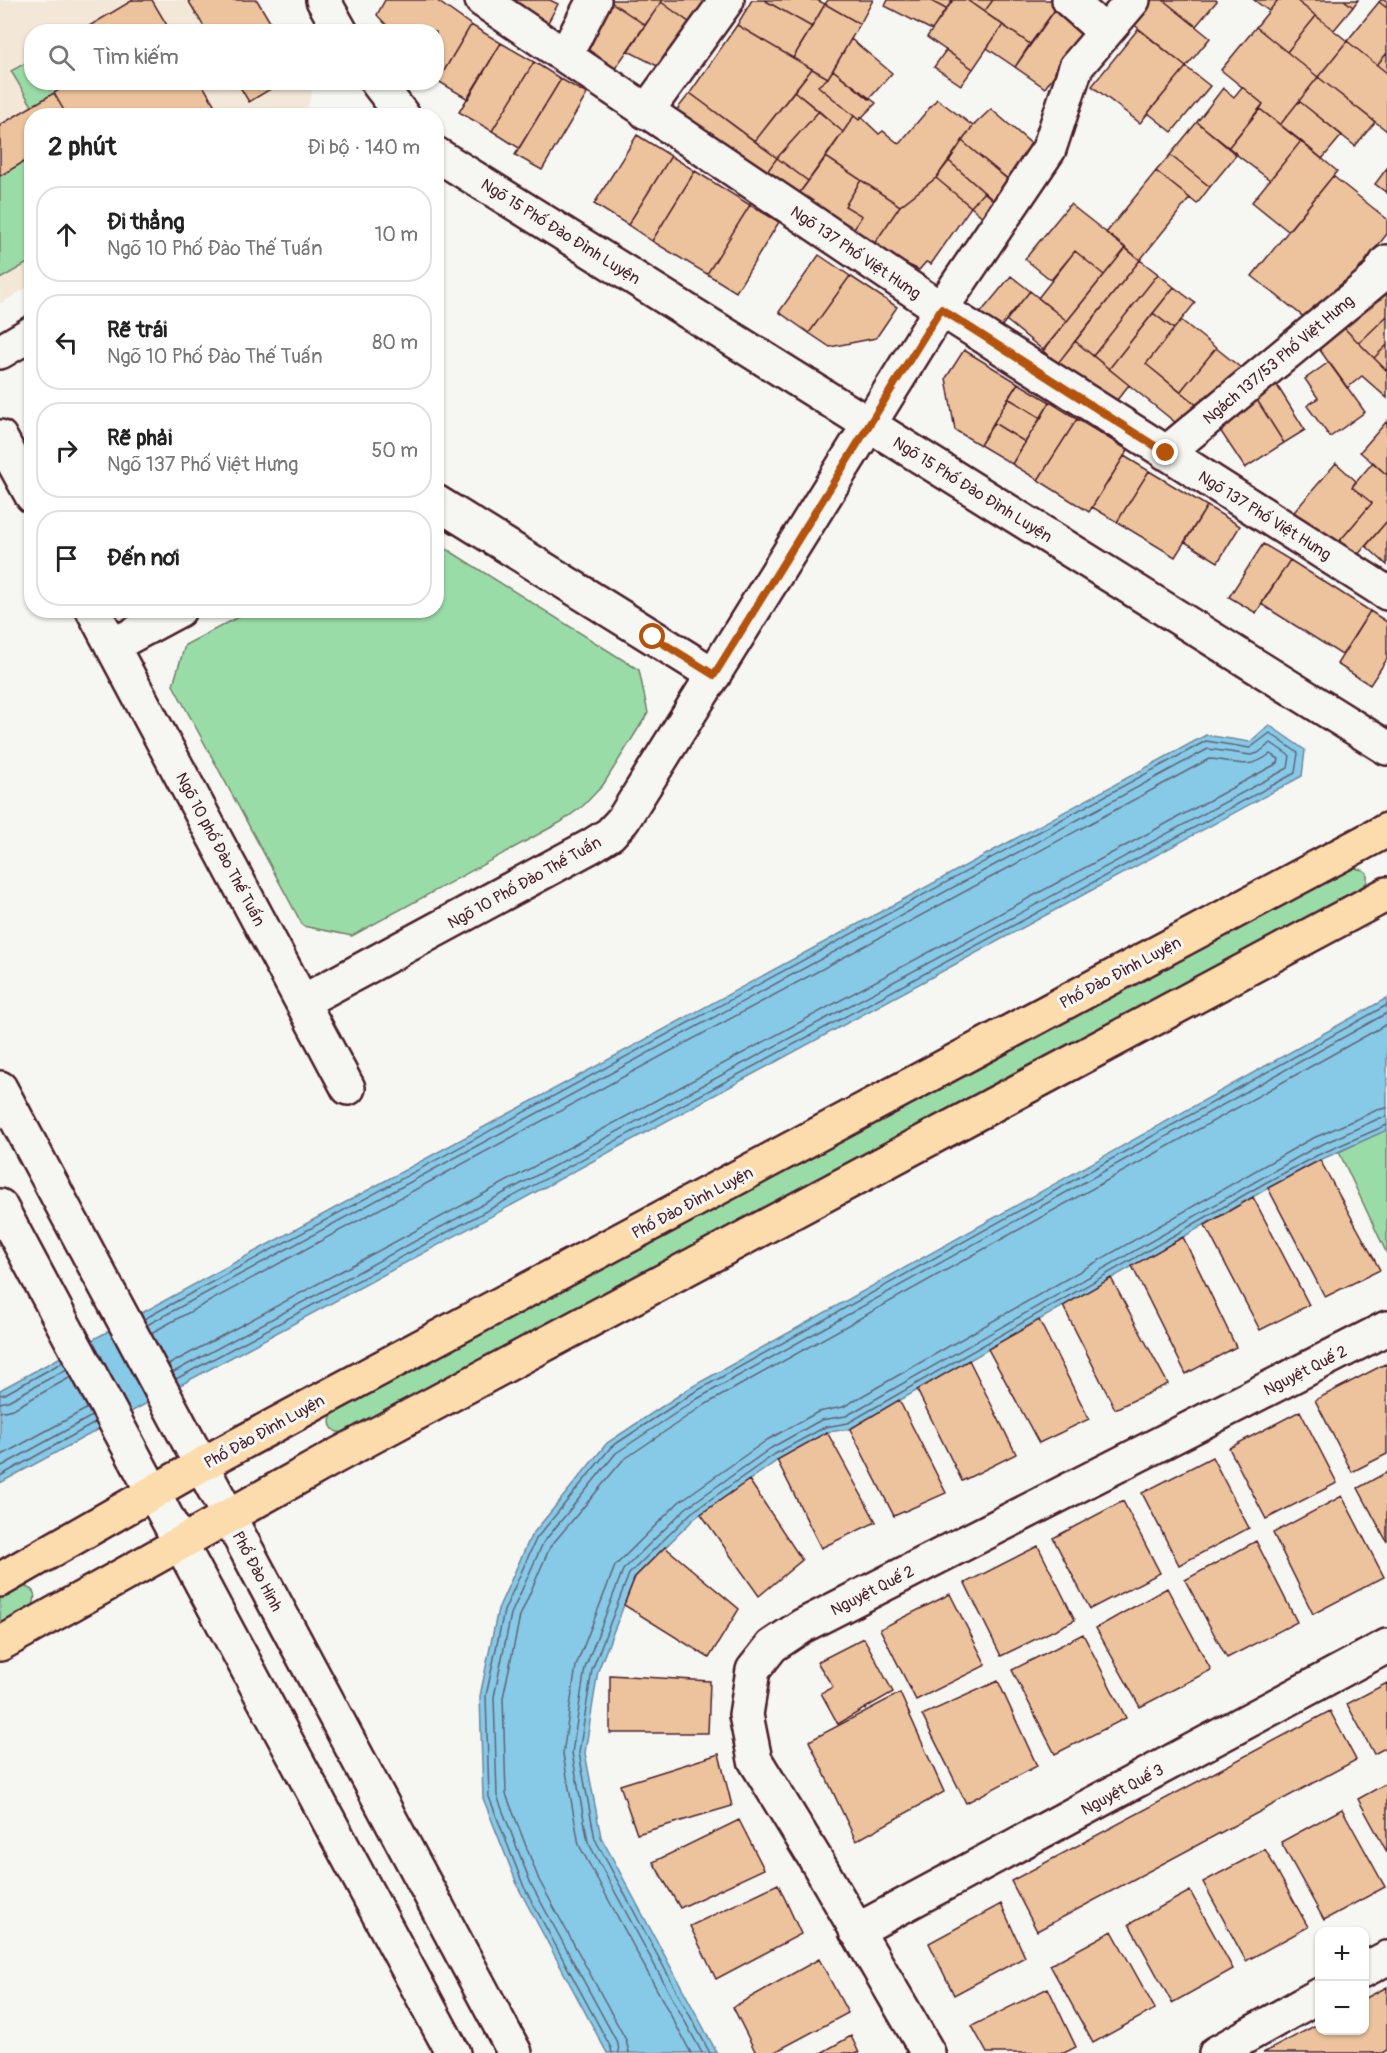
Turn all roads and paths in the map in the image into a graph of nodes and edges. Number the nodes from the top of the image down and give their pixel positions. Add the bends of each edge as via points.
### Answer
1 (323, 0) edge
2 (482, 0) edge
3 (594, 0) edge
4 (728, 0) edge
5 (1069, 0) edge
6 (1133, 0) edge
7 (336, 24) edge
8 (1105, 32) junction
9 (565, 56) junction
10 (382, 90) edge
11 (393, 108) edge
12 (646, 112) junction
13 (444, 159) edge
14 (1387, 262) edge
15 (941, 309) junction
16 (24, 338) edge
17 (0, 352) edge
18 (870, 424) junction
19 (0, 437) edge
20 (1166, 453) junction
21 (24, 481) edge
22 (444, 507) edge
23 (1387, 593) edge
24 (97, 618) edge
25 (164, 618) edge
26 (112, 646) junction
27 (714, 675) junction
28 (1387, 748) edge
29 (1387, 830) edge
30 (1387, 894) edge
31 (302, 1002) junction
32 (0, 1088) edge
33 (348, 1088) dead end
34 (0, 1206) edge
35 (1387, 1328) edge
36 (201, 1465) junction
37 (153, 1493) junction
38 (229, 1516) junction
39 (180, 1544) junction
40 (0, 1580) edge
41 (0, 1644) edge
42 (1387, 1646) edge
43 (856, 1931) junction
44 (1387, 1958) edge
45 (1369, 1968) edge
46 (1315, 1998) edge
47 (453, 2053) edge
48 (515, 2053) edge
49 (928, 2053) edge
50 (1216, 2053) edge

1 - 7 street
2 - 9 street, Ngõ 137 Phố Việt Hưng
3 - 9 street
4 - 12 street
5 - 8 street
6 - 8 street, Ngõ 10 Phố Đào Thế Tuấn
8 - 15 street, Ngõ 10 Phố Đào Thế Tuấn via 1076,67 1049,149
9 - 12 street, Ngõ 137 Phố Việt Hưng
10 - 11 street
12 - 15 street, Ngõ 137 Phố Việt Hưng
13 - 18 street, Ngõ 15 Phố Đào Đình Luyện
14 - 20 street, Ngách 137/53 Phố Việt Hưng via 1376,279
15 - 18 street, Ngõ 10 Phố Đào Thế Tuấn
15 - 20 street, Ngõ 137 Phố Việt Hưng
16 - 17 street
18 - 27 street, Ngõ 10 Phố Đào Thế Tuấn
18 - 28 street, Ngõ 15 Phố Đào Đình Luyện
19 - 21 street
20 - 23 street, Ngõ 137 Phố Việt Hưng
22 - 27 street
24 - 26 street, Ngõ 10 phố Đào Thế Tuấn
25 - 26 street
26 - 31 street, Ngõ 10 phố Đào Thế Tuấn
27 - 31 street, Ngõ 10 Phố Đào Thế Tuấn via 635,803 610,834
29 - 36 main road, Phố Đào Đình Luyện
30 - 38 main road
31 - 33 street, Ngõ 10 phố Đào Thế Tuấn
32 - 36 street, Phố Đào Hinh
34 - 37 street
35 - 43 street, Nguyệt Quế 2 via 802,1626 772,1646 753,1670 746,1714 755,1760
36 - 37 main road, Phố Đào Đình Luyện
36 - 38 street, Phố Đào Hinh
37 - 39 street
37 - 40 main road, Phố Đào Đình Luyện
38 - 39 main road
38 - 48 street, Phố Đào Hinh
39 - 41 main road
39 - 47 street
42 - 43 street, Nguyệt Quế 3
43 - 49 street, Nguyệt Quế 2
44 - 45 street
46 - 50 street

